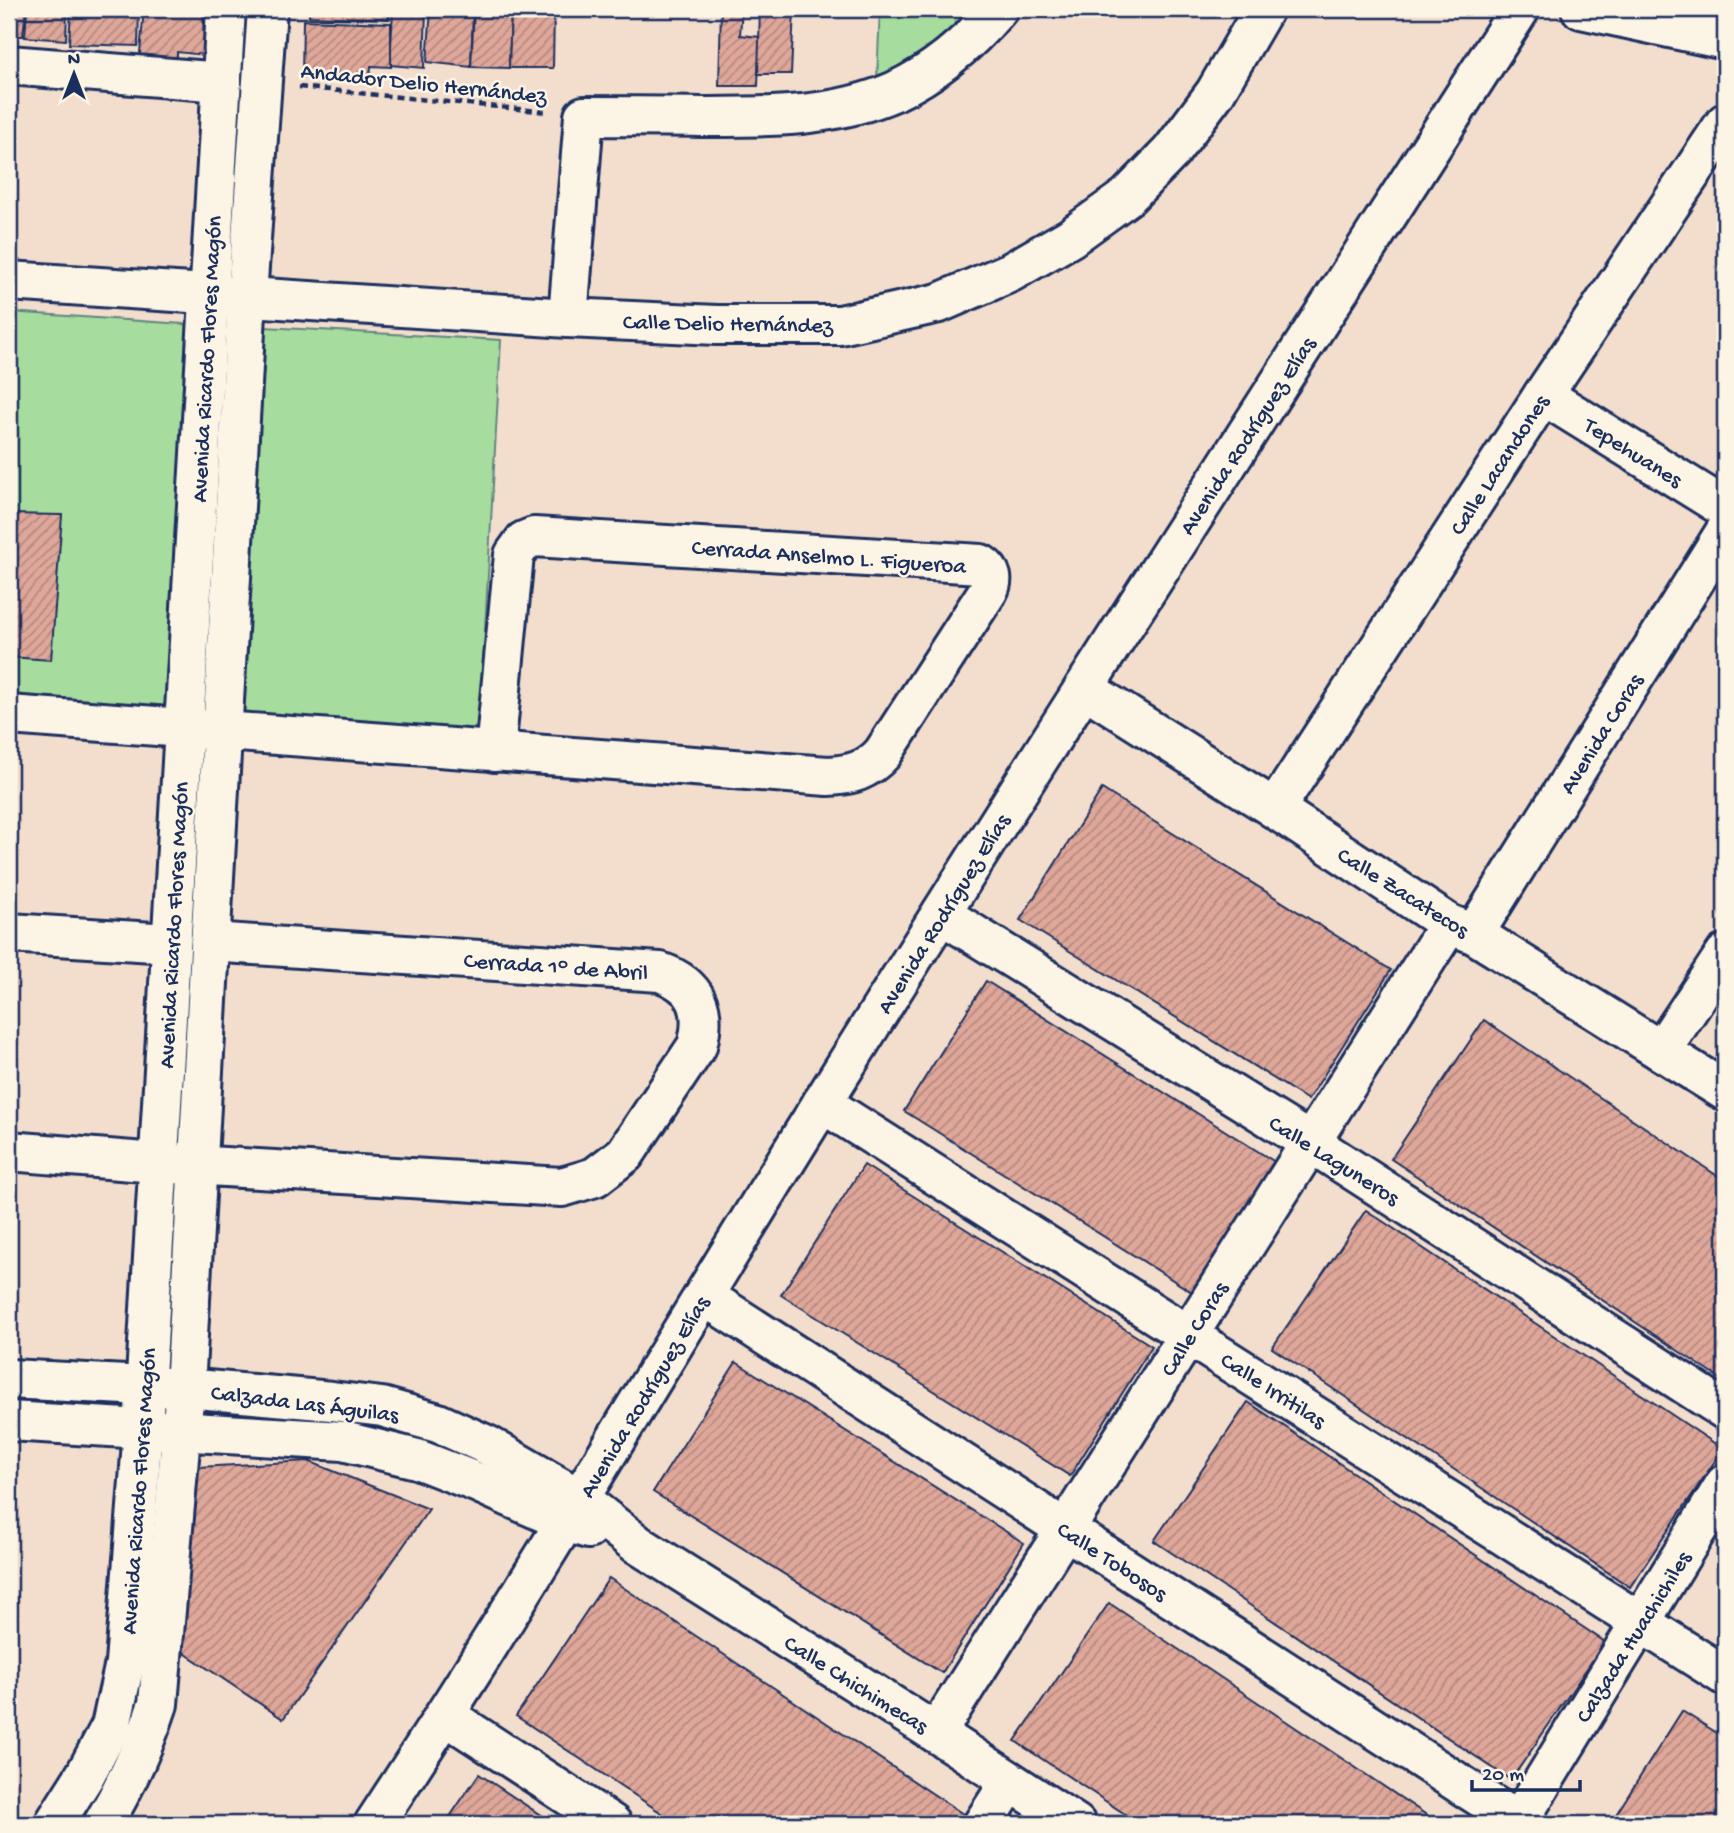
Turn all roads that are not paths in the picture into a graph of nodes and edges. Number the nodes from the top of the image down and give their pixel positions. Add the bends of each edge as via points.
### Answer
1 (226, 9) edge
2 (267, 9) edge
3 (998, 9) edge
4 (1264, 9) edge
5 (1520, 9) edge
6 (1581, 9) edge
7 (1725, 40) edge
8 (9, 65) edge
9 (222, 82) junction
10 (1725, 123) edge
11 (9, 281) edge
12 (209, 294) junction
13 (247, 296) junction
14 (568, 318) junction
15 (1543, 395) junction
16 (1725, 508) edge
17 (1725, 532) edge
18 (1083, 688) junction
19 (9, 715) edge
20 (184, 728) junction
21 (222, 730) junction
22 (495, 752) junction
23 (1275, 808) junction
24 (941, 914) junction
25 (1462, 929) junction
26 (9, 933) edge
27 (210, 942) junction
28 (170, 943) junction
29 (1725, 954) edge
30 (1661, 1051) junction
31 (1725, 1091) edge
32 (822, 1103) junction
33 (1311, 1143) junction
34 (9, 1152) edge
35 (157, 1163) junction
36 (198, 1165) junction
37 (704, 1296) junction
38 (1189, 1334) junction
39 (9, 1379) edge
40 (144, 1386) junction
41 (185, 1388) junction
42 (1725, 1410) edge
43 (9, 1421) edge
44 (143, 1429) junction
45 (181, 1430) junction
46 (1725, 1484) edge
47 (573, 1511) junction
48 (1066, 1529) junction
49 (1640, 1623) junction
50 (1725, 1676) edge
51 (445, 1715) junction
52 (936, 1733) junction
53 (1010, 1782) junction
54 (1519, 1823) edge
55 (54, 1824) edge
56 (103, 1824) edge
57 (374, 1824) edge
58 (612, 1824) edge
59 (983, 1824) edge
60 (1076, 1824) edge

1 - 9 street, Avenida Ricardo Flores Magón
2 - 13 street, Avenida Ricardo Flores Magón
3 - 14 street via 962,47 932,69 895,91 851,106 772,117 584,116
4 - 14 street, Calle Delio Hernández via 1215,93 1171,152 1118,203 1011,272 939,303 840,325
5 - 18 street, Avenida Rodríguez Elías
6 - 7 street
8 - 9 street
9 - 12 street, Avenida Ricardo Flores Magón
10 - 15 street, Calle Lacandones
11 - 12 street, Calle Delio Hernández
12 - 13 street, Calle Delio Hernández
12 - 20 street, Avenida Ricardo Flores Magón
13 - 14 street, Calle Delio Hernández
13 - 21 street, Avenida Ricardo Flores Magón
15 - 16 street, Tepehuanes
15 - 23 street, Calle Lacandones
17 - 25 street, Avenida Coras
18 - 23 street, Calle Zacatecos
18 - 24 street, Avenida Rodríguez Elías
19 - 20 street, Cerrada Anselmo L. Figueroa
20 - 21 street, Cerrada Anselmo L. Figueroa
20 - 28 street, Avenida Ricardo Flores Magón
21 - 22 street, Cerrada Anselmo L. Figueroa
21 - 27 street, Avenida Ricardo Flores Magón
22 - 22 street, Cerrada Anselmo L. Figueroa via 514,555 524,541 534,537 981,564 990,571 992,585 883,753 860,771 828,776
23 - 25 street, Calle Zacatecos
24 - 32 street, Avenida Rodríguez Elías
24 - 33 street, Calle Laguneros
25 - 30 street, Calle Zacatecos
25 - 33 street, Calle Coras
26 - 28 street
27 - 36 street, Avenida Ricardo Flores Magón
27 - 36 street, Cerrada 1° de Abril via 660,972 687,986 699,1004 702,1027 698,1046 625,1154 583,1182 540,1187
28 - 35 street, Avenida Ricardo Flores Magón
29 - 30 street
30 - 31 street, Calle Zacatecos
32 - 37 street, Avenida Rodríguez Elías
32 - 38 street, Calle Irritilas
33 - 38 street, Calle Coras
33 - 42 street, Calle Laguneros
34 - 35 street, Cerrada 1° de Abril
35 - 36 street, Cerrada 1° de Abril
35 - 40 street, Avenida Ricardo Flores Magón
36 - 41 street, Avenida Ricardo Flores Magón
37 - 47 street, Avenida Rodríguez Elías
37 - 48 street, Calle Tobosos
38 - 48 street, Calle Coras
38 - 49 street, Calle Irritilas
39 - 40 street, Calzada Las Águilas
40 - 41 street, Calzada Las Águilas
40 - 44 street, Avenida Ricardo Flores Magón
41 - 45 street, Avenida Ricardo Flores Magón
41 - 47 street, Calzada Las Águilas via 382,1407 438,1423 475,1440
43 - 44 street, Calzada Las Águilas
44 - 45 street, Calzada Las Águilas
44 - 55 street, Avenida Ricardo Flores Magón via 125,1663 111,1726
45 - 47 street, Calzada Las Águilas via 343,1441 381,1448
45 - 56 street, Avenida Ricardo Flores Magón via 158,1704 144,1746
46 - 49 street, Calzada Huachichiles
47 - 51 street, Avenida Rodríguez Elías
47 - 52 street, Calle Chichimecas via 637,1544
48 - 52 street, Calle Coras
48 - 54 street, Calle Tobosos
49 - 50 street, Calle Irritilas
49 - 54 street, Calzada Huachichiles
51 - 57 street, Avenida Rodríguez Elías
51 - 58 street
52 - 53 street, Calle Chichimecas
53 - 59 street
53 - 60 street, Calle Chichimecas

